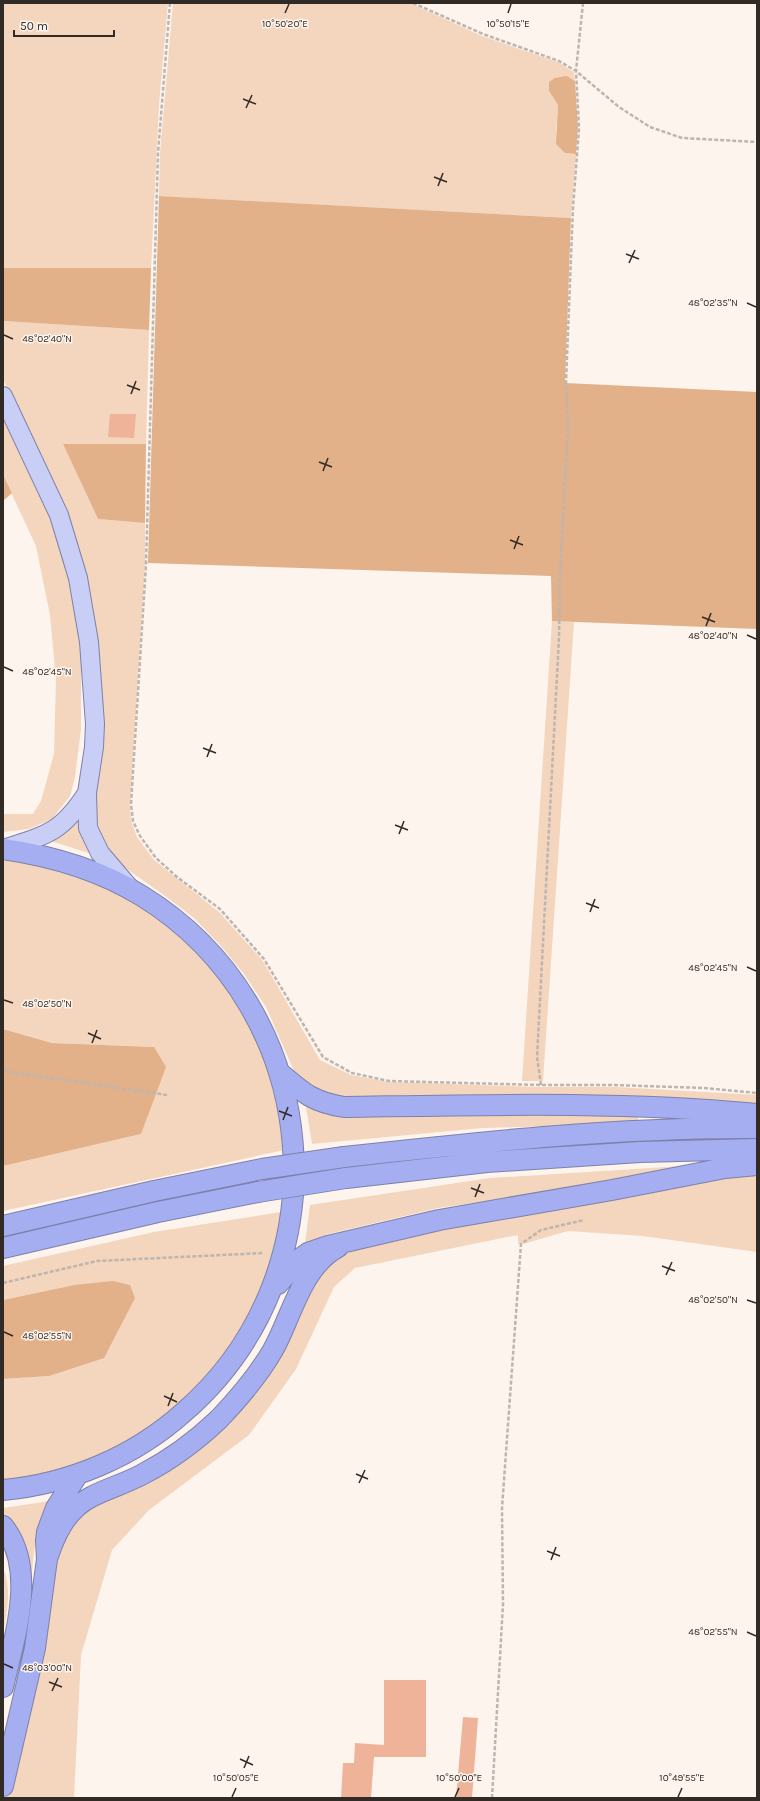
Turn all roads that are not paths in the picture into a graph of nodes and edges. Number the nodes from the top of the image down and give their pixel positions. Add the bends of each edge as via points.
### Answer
1 (3, 396) edge
2 (88, 793) junction
3 (3, 849) edge
4 (132, 890) junction
5 (280, 1073) junction
6 (757, 1114) edge
7 (757, 1128) edge
8 (757, 1149) edge
9 (757, 1165) edge
10 (3, 1226) edge
11 (348, 1241) junction
12 (3, 1248) edge
13 (271, 1291) junction
14 (78, 1474) junction
15 (3, 1490) edge
16 (3, 1526) edge
17 (3, 1546) edge
18 (47, 1559) junction
19 (20, 1574) junction
20 (3, 1687) edge
21 (3, 1786) edge

1 - 2 main road via 59,515 78,578 89,642 95,724
2 - 3 main road via 70,818 52,832
2 - 4 main road via 88,828 94,843 100,854
3 - 4 highway via 69,863
4 - 5 highway via 179,923 233,980 271,1048
5 - 6 highway via 310,1098 344,1107 635,1106
5 - 13 highway via 291,1124 295,1162 293,1201 284,1252
7 - 10 highway, bridge via 624,1131 484,1142 344,1158 262,1169
8 - 12 highway, bridge via 640,1152 487,1162 346,1178 158,1212
9 - 11 highway via 725,1168 439,1220
11 - 13 highway via 308,1253
11 - 18 highway via 330,1251 309,1274 273,1349 232,1405 204,1432 158,1466 78,1505 61,1525
13 - 14 highway via 239,1352 195,1404 140,1445 107,1463
14 - 15 highway via 48,1483
14 - 18 highway via 50,1522 46,1541
16 - 19 highway via 17,1551
17 - 19 highway
18 - 21 highway via 35,1648
19 - 20 highway via 19,1614

